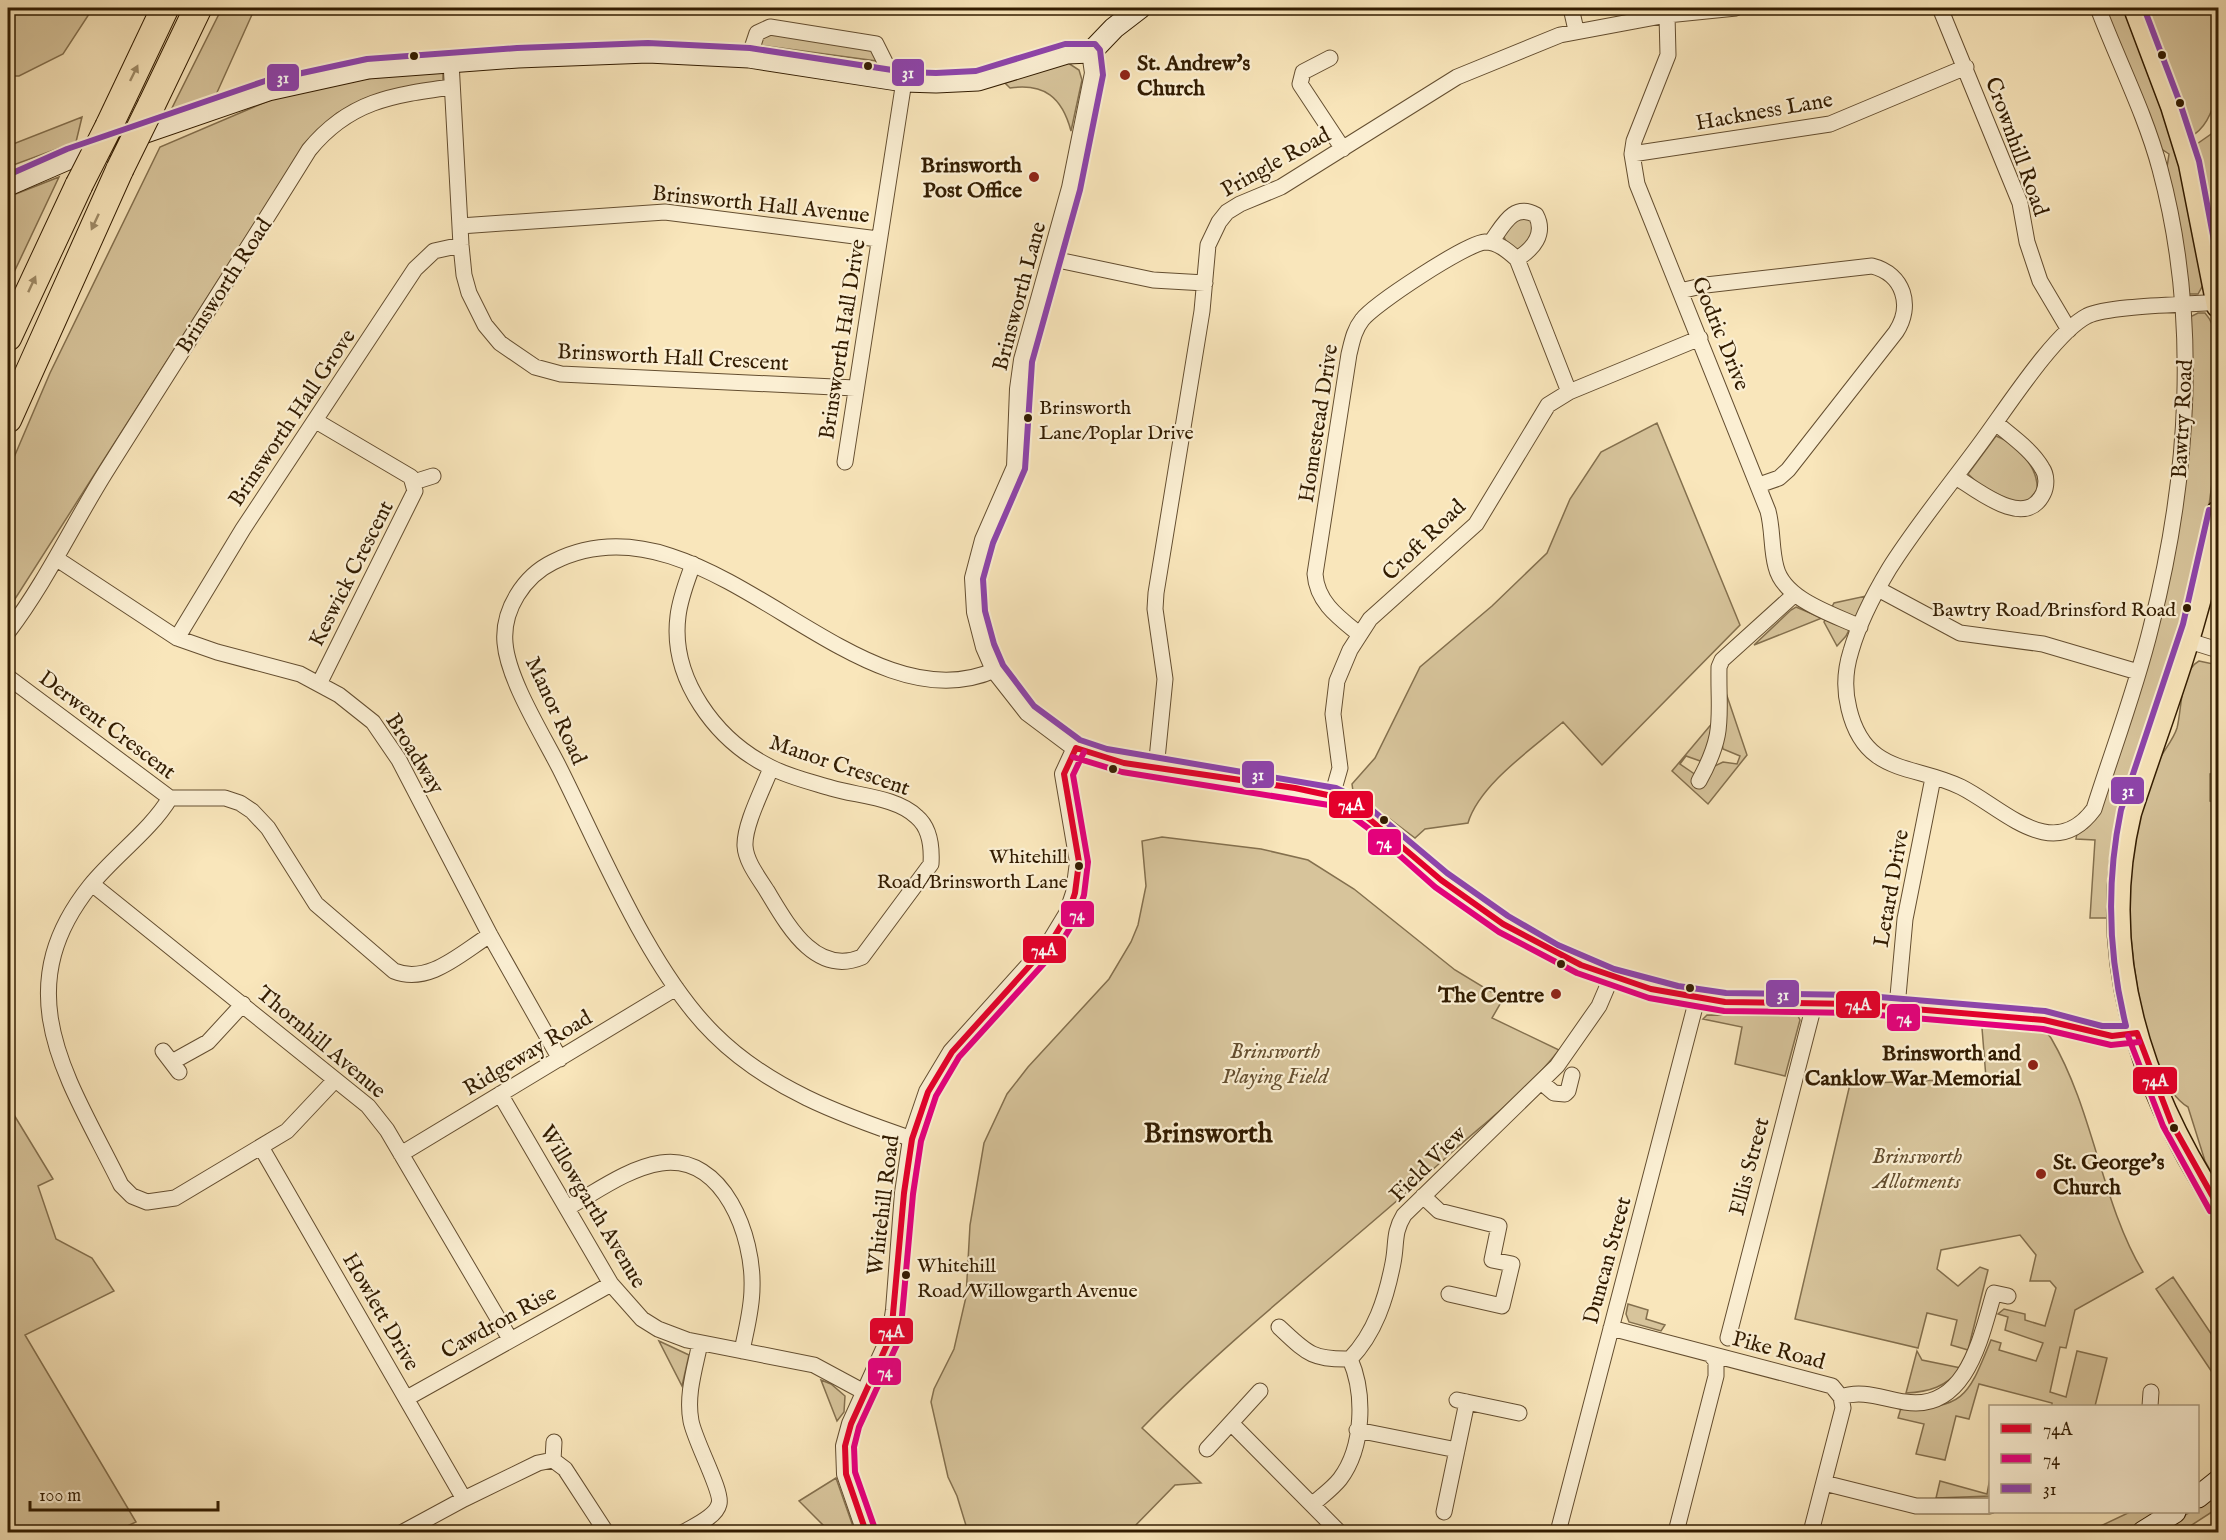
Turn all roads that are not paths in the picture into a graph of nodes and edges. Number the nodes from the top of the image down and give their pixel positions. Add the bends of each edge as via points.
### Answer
1 (165, 8) edge
2 (198, 8) edge
3 (1140, 8) edge
4 (1571, 8) edge
5 (1736, 8) edge
6 (1940, 8) edge
7 (2098, 8) edge
8 (2134, 8) edge
9 (1667, 15) junction
10 (1576, 30) junction
11 (1091, 52) junction
12 (749, 57) junction
13 (1330, 58) dead end
14 (451, 62) junction
15 (1966, 67) junction
16 (895, 79) junction
17 (452, 87) junction
18 (1343, 150) junction
19 (1632, 154) junction
20 (8, 185) edge
21 (2210, 220) edge
22 (460, 226) junction
23 (878, 239) junction
24 (1491, 242) junction
25 (461, 245) junction
26 (1053, 259) junction
27 (1516, 259) junction
28 (1205, 283) junction
29 (1680, 291) junction
30 (2218, 304) edge
31 (2182, 306) junction
32 (2069, 330) junction
33 (8, 337) edge
34 (1700, 338) junction
35 (855, 388) junction
36 (1569, 392) junction
37 (8, 419) edge
38 (316, 421) junction
39 (1996, 423) junction
40 (845, 462) dead end
41 (433, 476) dead end
42 (1956, 477) junction
43 (414, 482) junction
44 (1759, 485) junction
45 (2218, 512) edge
46 (57, 559) junction
47 (693, 564) junction
48 (1878, 589) junction
49 (1795, 594) junction
50 (1860, 627) junction
51 (8, 632) edge
52 (1359, 634) junction
53 (177, 638) junction
54 (2186, 640) junction
55 (2218, 650) edge
56 (995, 670) junction
57 (2138, 672) junction
58 (8, 677) edge
59 (320, 682) junction
60 (1076, 748) junction
61 (771, 768) junction
62 (1156, 769) junction
63 (1934, 778) junction
64 (1700, 781) dead end
65 (1332, 796) junction
66 (170, 798) junction
67 (92, 884) junction
68 (490, 935) junction
69 (1611, 978) junction
70 (676, 988) junction
71 (1697, 999) junction
72 (243, 1004) junction
73 (1814, 1005) junction
74 (1897, 1008) junction
75 (2136, 1033) junction
76 (560, 1059) junction
77 (171, 1062) dead end
78 (1572, 1075) dead end
79 (335, 1080) junction
80 (1541, 1082) junction
81 (500, 1094) junction
82 (912, 1139) junction
83 (261, 1148) junction
84 (401, 1154) junction
85 (1424, 1196) junction
86 (2218, 1206) edge
87 (567, 1208) junction
88 (611, 1284) junction
89 (1449, 1294) dead end
90 (2008, 1296) dead end
91 (1279, 1327) dead end
92 (1611, 1328) junction
93 (1728, 1338) dead end
94 (510, 1339) junction
95 (700, 1343) junction
96 (742, 1351) junction
97 (1710, 1354) junction
98 (1350, 1359) junction
99 (1260, 1391) dead end
100 (866, 1393) junction
101 (1841, 1397) junction
102 (407, 1398) junction
103 (1520, 1413) dead end
104 (1232, 1423) junction
105 (1357, 1430) junction
106 (554, 1442) dead end
107 (1207, 1449) dead end
108 (1457, 1450) junction
109 (553, 1460) junction
110 (2218, 1481) edge
111 (1824, 1483) junction
112 (2199, 1496) edge
113 (464, 1499) junction
114 (1314, 1504) junction
115 (1989, 1506) edge
116 (1444, 1512) dead end
117 (2173, 1513) edge
118 (403, 1533) edge
119 (606, 1533) edge
120 (684, 1533) edge
121 (866, 1533) edge
122 (1339, 1533) edge
123 (1558, 1533) edge
124 (1676, 1533) edge
125 (1811, 1533) edge
126 (2143, 1533) edge

33 -> 1 highway, bridge
2 -> 37 highway, bridge via 120,169
3 - 11 main road
4 - 10 street
5 - 9 street, Pringle Road
6 - 15 street, Crownhill Road
7 - 31 street, Bawtry Road via 2160,168
8 - 21 main road
9 - 10 street, Pringle Road
9 - 19 street, Godric Drive via 1668,55 1636,132
10 - 18 street, Pringle Road via 1457,77
11 - 16 main road via 1067,53 978,80
11 - 26 street, Brinsworth Lane via 1094,73
12 - 14 main road via 648,52
12 - 16 main road
12 - 16 street, Brinsworth Hall Drive via 757,33 770,27 876,44
13 - 18 street via 1304,72 1300,84
14 - 17 street, Brinsworth Hall Crescent
14 - 20 main road via 368,68 268,90 70,158
15 - 19 street, Hackness Lane via 1830,124
15 - 32 street, Crownhill Road via 2019,202 2040,281
16 - 23 street, Brinsworth Hall Drive
17 - 22 street, Brinsworth Hall Crescent
17 - 46 street, Brinsworth Road via 396,94 369,104 325,131 309,150 98,484
18 - 28 street, Pringle Road via 1281,187 1227,212 1208,245
19 - 29 street, Godric Drive via 1637,184
21 - 30 main road
22 - 23 street, Brinsworth Hall Avenue via 665,212
22 - 25 street, Brinsworth Hall Crescent
23 - 35 street, Brinsworth Hall Drive
24 - 27 street
24 - 27 street via 1513,213 1520,210 1536,214 1540,222 1538,237 1529,252
24 - 52 street, Homestead Drive via 1461,251 1388,298 1362,319 1353,337 1315,574 1320,596 1328,607
25 - 35 street, Brinsworth Hall Crescent via 469,293 485,325 518,357 547,372
25 - 38 street, Brinsworth Hall Grove via 434,251 416,269
26 - 28 street via 1153,280
26 - 56 street, Brinsworth Lane via 1023,360 1016,466 984,540 975,578 980,635
27 - 36 street
28 - 62 street, Pringle Road via 1156,593 1165,679
29 - 34 street, Godric Drive
29 - 44 street via 1872,267 1890,273 1902,288 1906,308 1896,332 1788,470
30 - 31 street
31 - 32 street via 2101,311
31 - 57 street, Bawtry Road via 2185,376 2179,476 2160,588
32 - 39 street
34 - 36 street, Croft Road
34 - 44 street, Godric Drive
35 - 40 street, Brinsworth Hall Drive
36 - 52 street, Croft Road via 1540,414 1476,524 1370,619
38 - 43 street, Keswick Crescent
38 - 53 street, Brinsworth Hall Grove via 243,529
39 - 42 street
39 - 42 street via 2043,470 2045,492 2039,501 2031,507 2013,509
41 - 43 street, Keswick Crescent
42 - 48 street
43 - 59 street, Keswick Crescent via 411,501
44 - 49 street, Godric Drive via 1772,526 1777,569
45 - 54 main road via 2214,543
46 - 51 street
46 - 53 street, Broadway
47 - 56 street, Manor Road via 890,669 920,678 957,682
47 - 61 street, Manor Crescent via 678,616 680,663 694,692 720,729 749,755
47 - 70 street, Manor Road via 631,547 599,547 564,556 536,572 522,588 510,610 504,640 512,672 535,721 641,930
48 - 50 street
48 - 57 street via 1960,633 2043,644
49 - 50 street, Godric Drive
49 - 64 street via 1722,660 1718,740
50 - 63 street via 1851,650 1846,682 1849,709 1859,735 1876,754 1896,767
52 - 65 street, Croft Road via 1342,666 1334,696 1334,733 1340,768
53 - 59 street, Broadway
54 - 55 street
54 - 75 main road via 2130,813 2119,870 2119,939
56 - 60 street, Brinsworth Lane via 1028,712
57 - 63 street, Bawtry Road via 2094,809 2078,827 2054,833 2027,827 1963,788
58 - 66 street, Derwent Crescent
59 - 68 street, Broadway via 373,722 386,738
60 - 62 street, Brinsworth Lane
60 - 82 street, Whitehill Road via 1064,774 1079,862 1068,914 1051,942 952,1052 928,1092
61 - 61 street, Manor Crescent via 905,808 925,826 932,851 931,864 862,957 839,962 817,954 795,934 747,856 746,835
62 - 65 street, Brinsworth Lane
63 - 74 street, Letard Drive via 1905,920
65 - 69 street, Brinsworth Lane via 1354,806 1441,880 1503,924 1554,953
66 - 67 street
66 - 68 street, Derwent Crescent via 225,798 252,811 268,828 316,904 394,971 406,976 429,973
67 - 72 street, Thornhill Avenue
67 - 83 street via 59,937 51,960 48,1005 57,1051 121,1185 139,1199 166,1201
68 - 76 street, Broadway
69 - 71 street, Brinsworth Lane
69 - 80 street, Field View via 1599,1006 1574,1045
70 - 76 street, Ridgeway Road
70 - 82 street, Manor Road via 714,1034 748,1063 813,1102
71 - 73 street, Brinsworth Lane
71 - 92 street, Duncan Street
72 - 77 street via 208,1042
72 - 79 street, Thornhill Avenue
73 - 74 street, Brinsworth Lane
73 - 93 street, Ellis Street
74 - 75 street, Brinsworth Lane via 2044,1020 2118,1038
75 - 86 main road via 2162,1105
76 - 81 street, Ridgeway Road
78 - 80 street via 1564,1094 1554,1093
79 - 83 street via 299,1121
79 - 84 street, Thornhill Avenue via 379,1118
80 - 85 street, Field View
81 - 84 street, Ridgeway Road
81 - 87 street, Willowgarth Avenue
82 - 100 street, Whitehill Road via 896,1310 891,1336
83 - 102 street, Howlett Drive
84 - 94 street, Thornhill Avenue
85 - 89 street via 1439,1211 1499,1226 1492,1260 1512,1264 1502,1306
85 - 98 street, Field View via 1395,1229 1393,1262 1378,1317 1363,1346
87 - 88 street, Willowgarth Avenue
87 - 96 street via 645,1167 680,1163 704,1172 731,1204 752,1265
88 - 94 street, Cawdron Rise
88 - 95 street, Willowgarth Avenue via 632,1311 652,1325
90 - 101 street, Pike Road via 1994,1293 1972,1361 1946,1394 1934,1400 1908,1403 1858,1393
91 - 98 street via 1306,1353 1325,1360
92 - 97 street, Pike Road
92 - 123 street, Duncan Street
94 - 102 street, Cawdron Rise
95 - 96 street, Willowgarth Avenue
95 - 120 street via 689,1402 691,1419 720,1501 713,1513
96 - 100 street, Willowgarth Avenue via 814,1365
97 - 101 street, Pike Road via 1832,1386
97 - 124 street via 1716,1361 1716,1376
98 - 105 street via 1360,1395
99 - 104 street
100 - 121 street, Whitehill Road via 849,1432 844,1458
101 - 111 street via 1843,1408
102 - 113 street, Howlett Drive
103 - 108 street via 1462,1401
104 - 107 street
104 - 114 street
105 - 108 street
105 - 114 street via 1341,1478
106 - 109 street
108 - 116 street
109 - 113 street via 538,1463
109 - 119 street via 565,1469
110 - 112 main road
111 - 115 street via 1916,1506
111 - 125 street
113 - 118 street
114 - 122 street
117 - 126 main road

